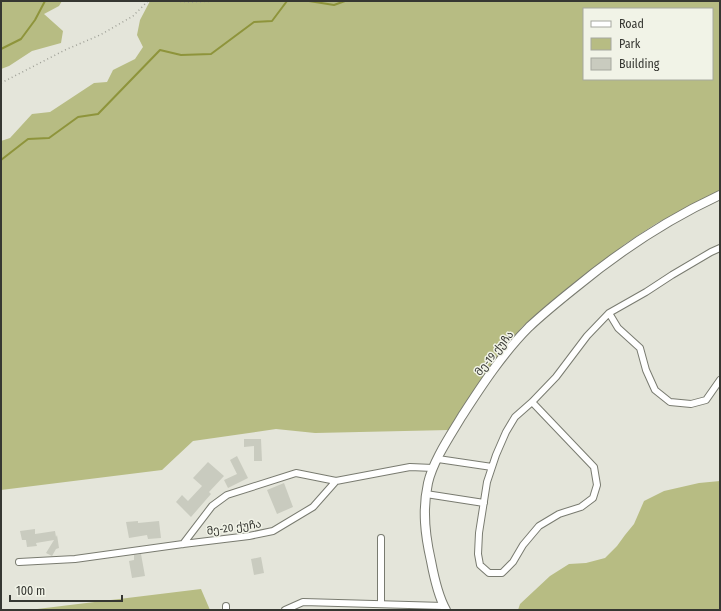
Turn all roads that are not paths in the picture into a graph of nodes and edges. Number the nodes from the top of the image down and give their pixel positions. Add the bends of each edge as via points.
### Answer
1 (720, 195) edge
2 (720, 248) edge
3 (609, 313) junction
4 (720, 380) edge
5 (532, 402) junction
6 (438, 459) junction
7 (492, 467) junction
8 (433, 468) junction
9 (336, 481) junction
10 (426, 494) junction
11 (484, 503) junction
12 (381, 538) dead end
13 (183, 544) junction
14 (19, 562) dead end
15 (381, 604) junction
16 (445, 608) edge
17 (285, 610) edge

1 - 6 street, მე-19 ქუჩა via 684,213 626,248 529,327 480,388 450,434
2 - 3 street
3 - 4 street via 618,328 640,348 655,390 670,402 691,404 706,400
3 - 5 street
5 - 7 street via 515,417
5 - 11 street via 594,467 597,485 593,498 581,507 559,514 539,526 502,573 489,574 480,565 478,554
6 - 7 street
6 - 8 street, მე-19 ქუჩა
7 - 11 street
8 - 9 street via 410,467
8 - 10 street, მე-19 ქუჩა
9 - 13 street, მე-20 ქუჩა via 312,507 274,531
9 - 13 street via 296,473 227,495 212,506
10 - 11 street
10 - 16 street, მე-19 ქუჩა via 426,540
12 - 15 street
13 - 14 street, მე-20 ქუჩა via 75,559
15 - 16 street
15 - 17 street via 304,602

